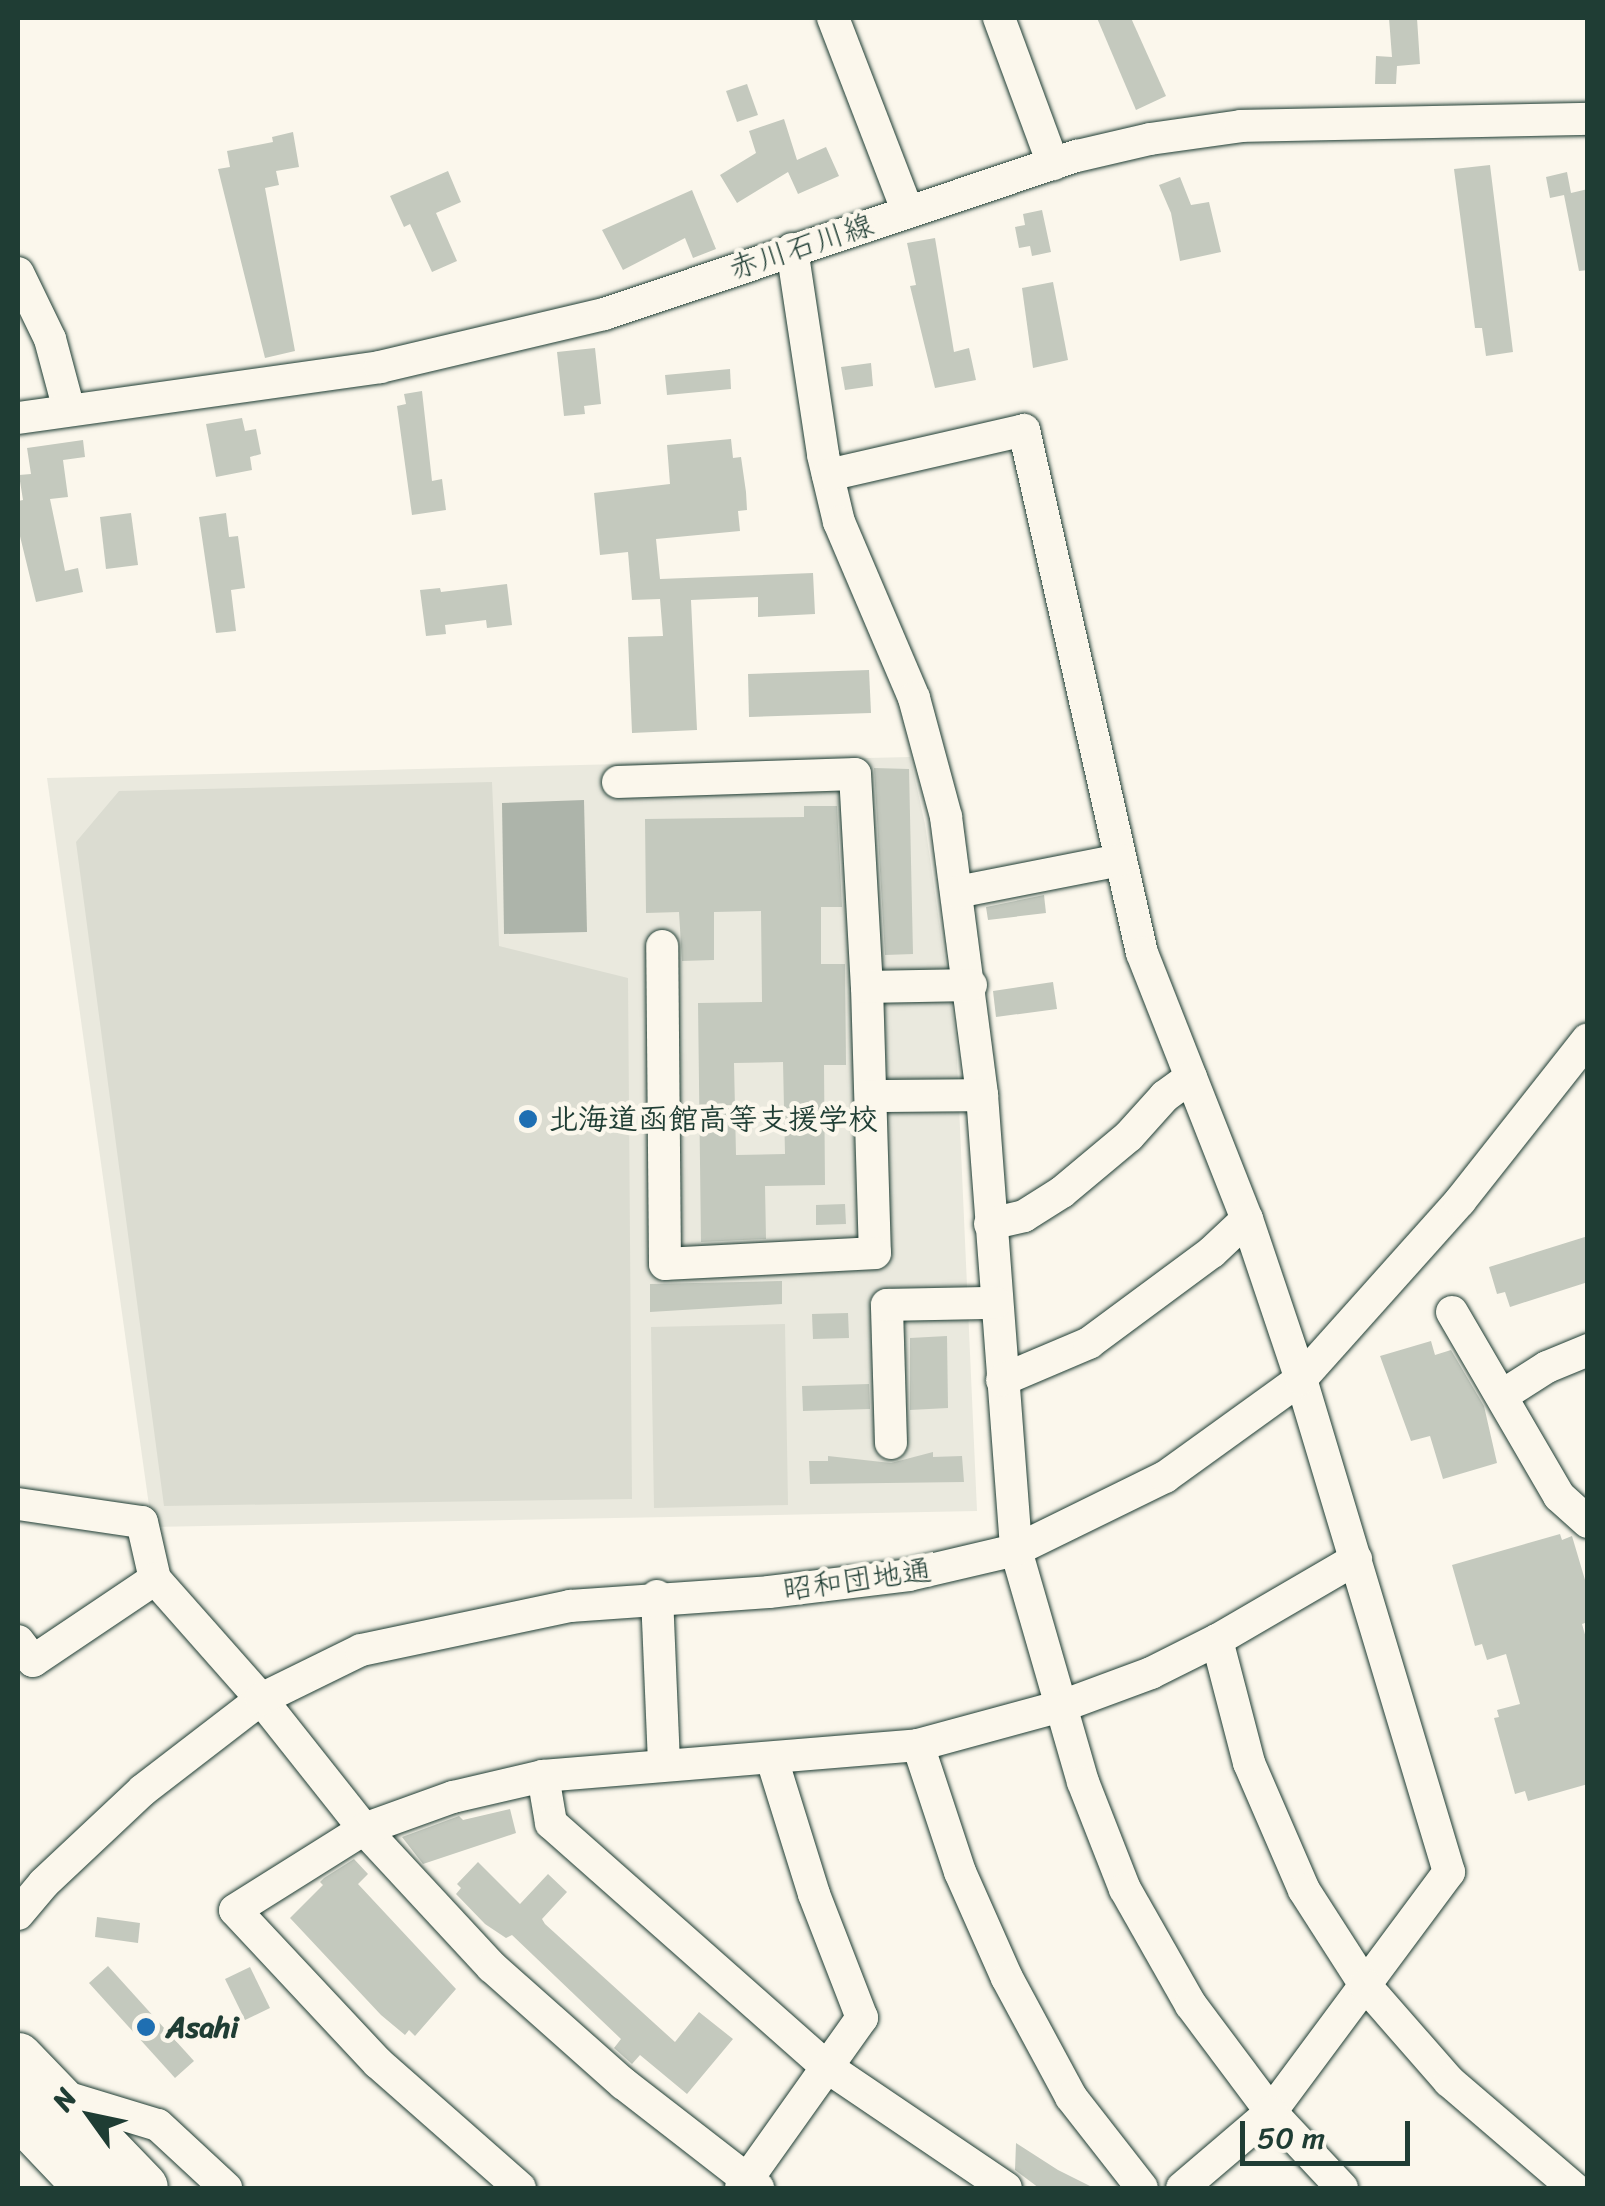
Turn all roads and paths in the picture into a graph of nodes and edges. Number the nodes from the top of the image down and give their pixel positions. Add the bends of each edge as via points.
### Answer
1 (832, 18) edge
2 (999, 18) edge
3 (1588, 119) edge
4 (1053, 164) junction
5 (908, 212) junction
6 (792, 249) junction
7 (18, 273) edge
8 (69, 410) junction
9 (18, 418) edge
10 (828, 475) junction
11 (618, 782) dead end
12 (1120, 860) junction
13 (957, 892) junction
14 (662, 946) dead end
15 (971, 985) junction
16 (867, 987) junction
17 (1588, 1039) edge
18 (1191, 1078) junction
19 (982, 1095) junction
20 (871, 1096) junction
21 (1247, 1219) junction
22 (990, 1224) junction
23 (995, 1303) junction
24 (1452, 1312) dead end
25 (1588, 1350) edge
26 (1300, 1379) junction
27 (1002, 1380) junction
28 (1527, 1380) junction
29 (890, 1443) dead end
30 (18, 1504) edge
31 (1588, 1522) edge
32 (1016, 1550) junction
33 (1356, 1558) junction
34 (155, 1579) junction
35 (656, 1596) junction
36 (1217, 1640) junction
37 (18, 1641) edge
38 (261, 1700) junction
39 (1062, 1706) junction
40 (918, 1746) junction
41 (772, 1760) junction
42 (664, 1765) junction
43 (543, 1776) junction
44 (364, 1829) junction
45 (18, 1914) edge
46 (1365, 1986) junction
47 (828, 2066) junction
48 (1271, 2112) junction
49 (38, 2119) edge
50 (749, 2186) edge
51 (90, 2188) edge
52 (142, 2188) edge
53 (226, 2188) edge
54 (520, 2188) edge
55 (1006, 2188) edge
56 (1142, 2188) edge
57 (1182, 2188) edge
58 (1342, 2188) edge
59 (1574, 2188) edge

1 - 5 street
2 - 4 street
3 - 4 street, 赤川石川線 via 1241,126 1150,138
4 - 5 street, 赤川石川線
5 - 6 street, 赤川石川線
6 - 8 street, 赤川石川線 via 604,314 380,367
6 - 10 street
7 - 8 street via 50,339
8 - 9 street, 赤川石川線
10 - 12 street via 1024,430
10 - 13 street via 862,586 914,698 946,817
11 - 16 street via 855,774
12 - 13 street
12 - 18 street via 1142,953
13 - 15 street
14 - 20 street via 664,1264 875,1253
15 - 16 street
15 - 19 street
16 - 20 street
17 - 26 street, 昭和団地通 via 1460,1201
18 - 21 street
18 - 22 street via 1062,1192 1024,1216
19 - 20 street
19 - 22 street
21 - 26 street
21 - 27 street via 1089,1343
22 - 23 street
23 - 27 street
23 - 29 street via 887,1305
24 - 28 street
25 - 28 street
26 - 32 street, 昭和団地通 via 1165,1477
26 - 33 street
27 - 32 street
28 - 31 street via 1559,1496
30 - 34 street via 142,1522
32 - 35 street, 昭和団地通 via 910,1575 769,1592
32 - 39 street
33 - 36 street
33 - 46 street via 1449,1872
34 - 37 street via 34,1660
34 - 38 street
35 - 38 street, 昭和団地通 via 570,1606 360,1650
35 - 42 street
36 - 39 street
36 - 46 street via 1257,1781 1304,1890
38 - 44 street
38 - 45 street, 昭和団地通 via 143,1790
39 - 40 street
39 - 48 street via 1083,1782 1126,1889 1191,2005
40 - 41 street
40 - 56 street via 960,1872 1008,1978 1072,2097
41 - 42 street
41 - 47 street via 862,2018
42 - 43 street
43 - 44 street via 453,1797
43 - 47 street via 551,1823
44 - 50 street via 492,1967
44 - 54 street via 236,1910 378,2063
46 - 48 street
46 - 59 street via 1449,2082
47 - 50 street
47 - 55 street
48 - 57 street
48 - 58 street
49 - 51 highway
49 - 52 highway
49 - 53 street via 158,2124

